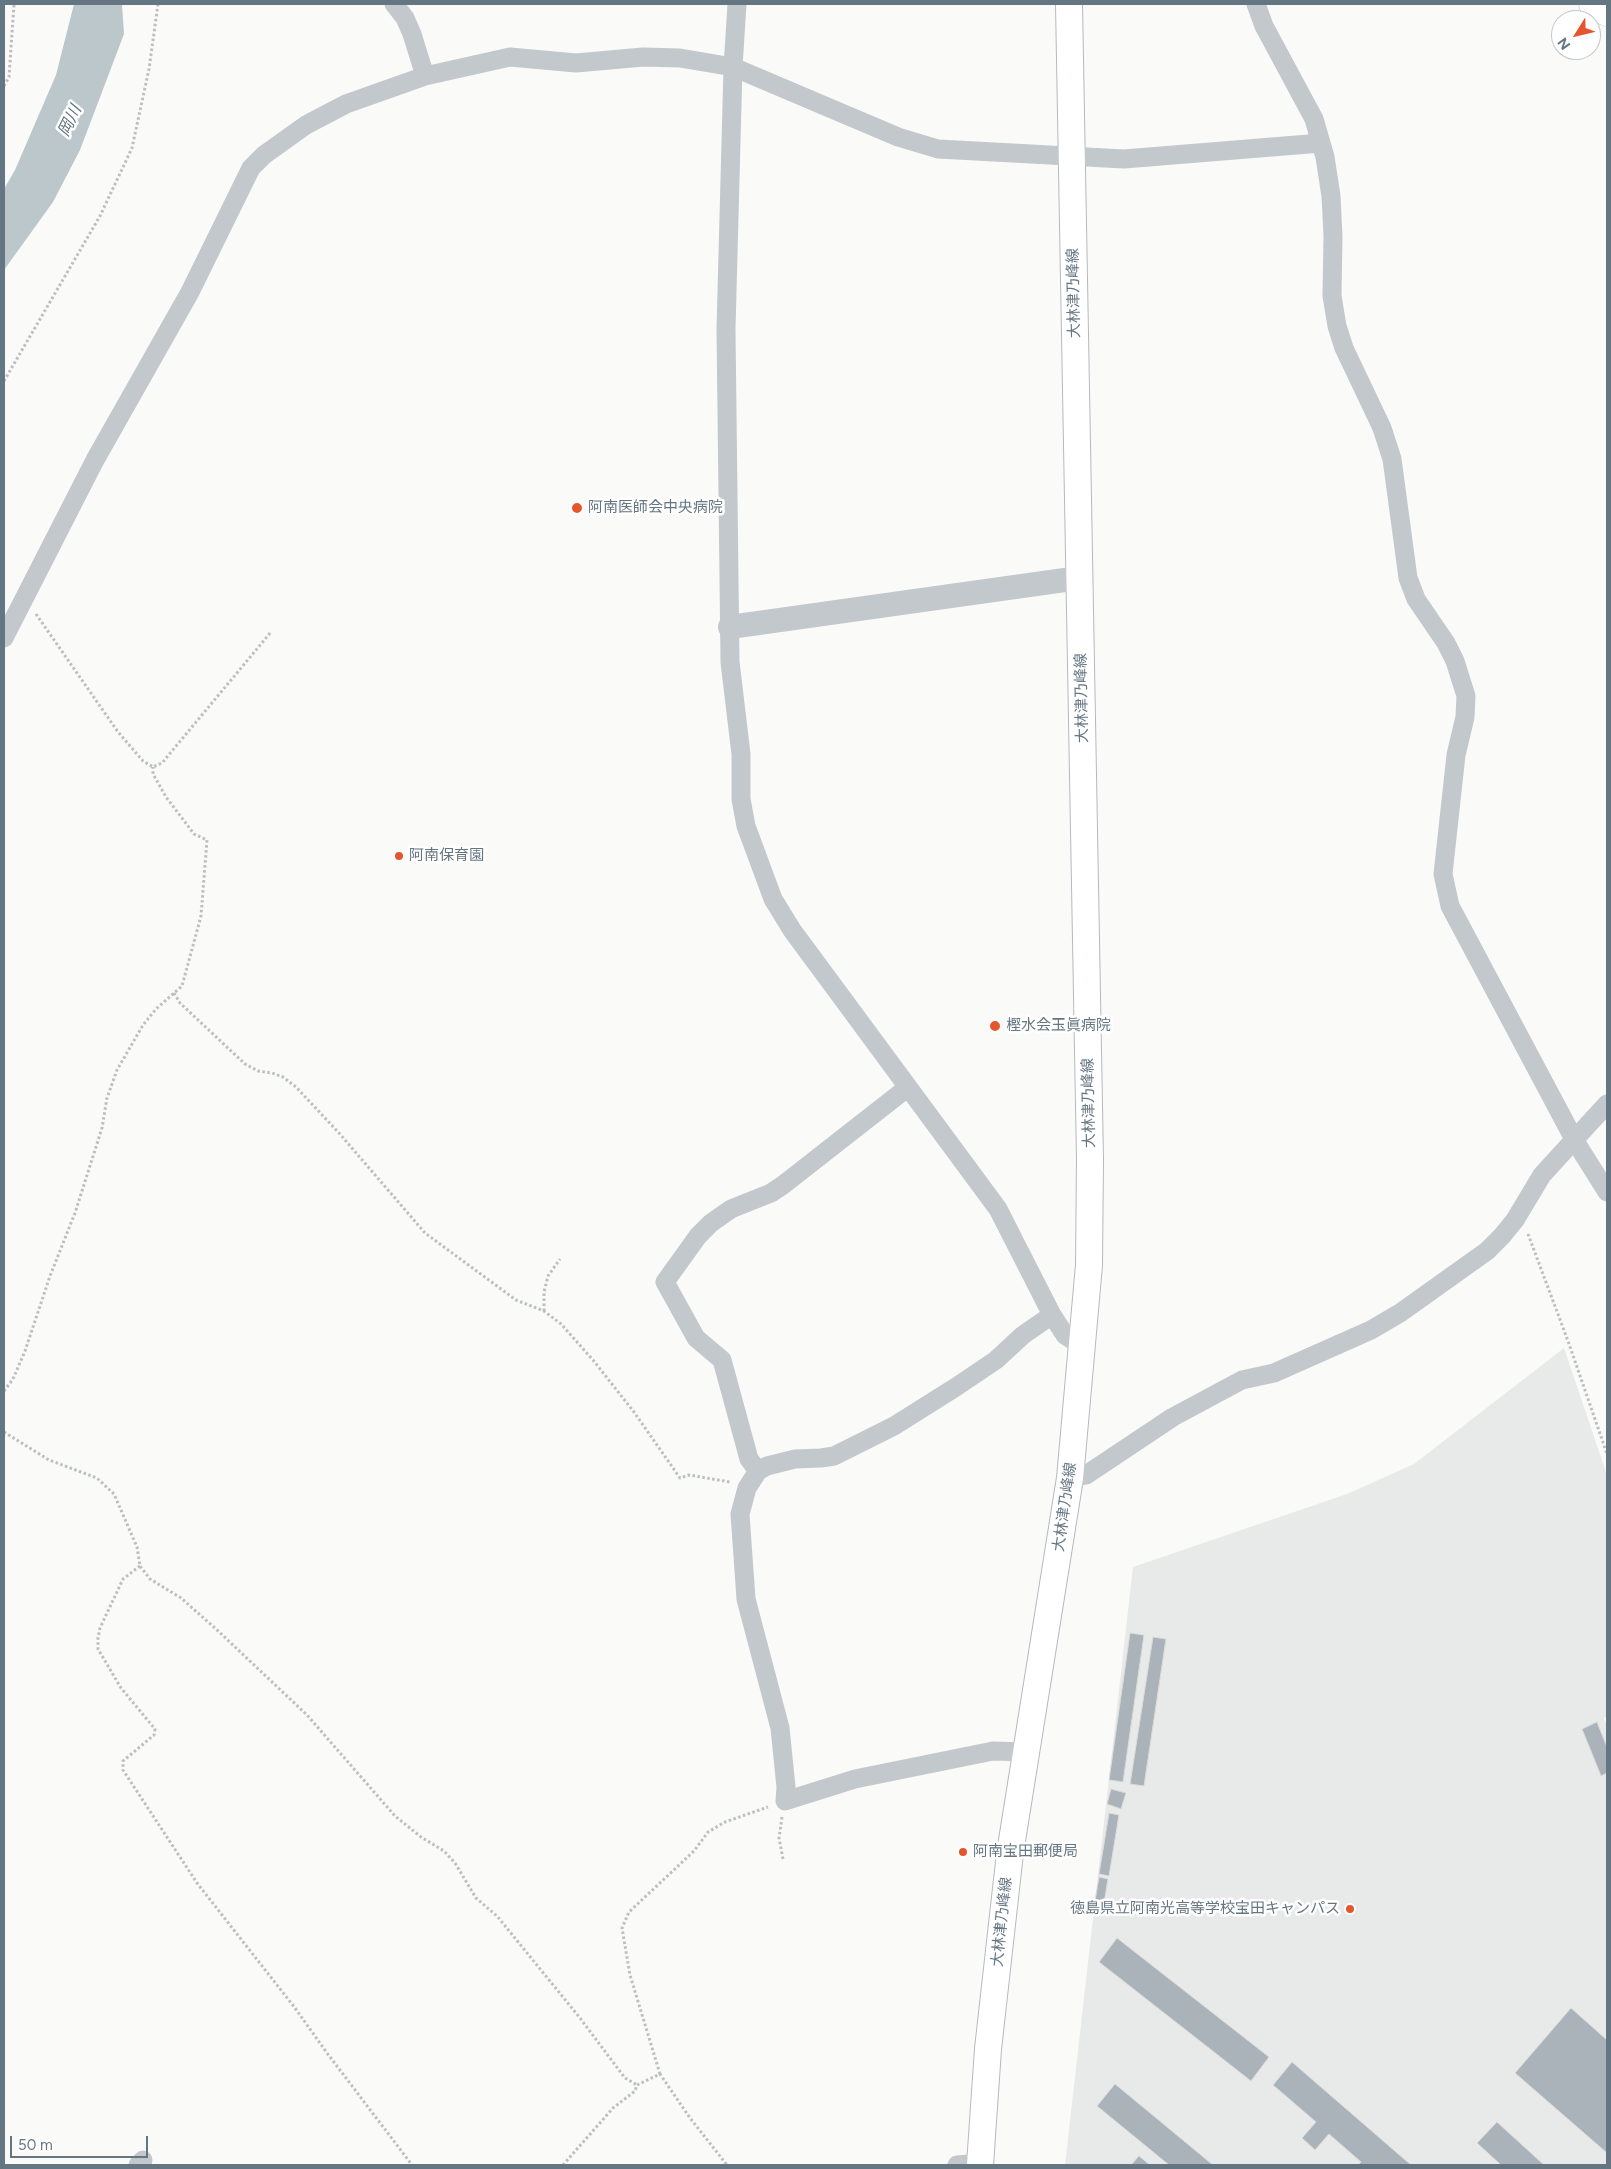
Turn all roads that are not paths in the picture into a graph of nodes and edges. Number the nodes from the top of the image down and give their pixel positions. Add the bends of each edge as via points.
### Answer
1 (394, 4) edge
2 (738, 4) edge
3 (1069, 4) edge
4 (1256, 4) edge
5 (1593, 4) edge
6 (1607, 12) edge
7 (733, 67) junction
8 (425, 76) junction
9 (1321, 143) junction
10 (1072, 155) junction
11 (1079, 578) junction
12 (730, 626) junction
13 (4, 638) edge
14 (907, 1088) junction
15 (1607, 1104) edge
16 (1575, 1141) junction
17 (1607, 1192) edge
18 (1052, 1315) junction
19 (1083, 1347) junction
20 (758, 1472) junction
21 (1070, 1478) junction
22 (1026, 1752) junction
23 (973, 2165) edge

1 - 8 street via 412,34
2 - 7 street
3 - 10 main road, 大林津乃峰線
4 - 9 street via 1264,26 1314,119
5 - 6 main road
7 - 8 street via 680,58 643,57 576,63 510,58
7 - 10 street via 898,137 938,149
7 - 12 street via 726,329
8 - 13 street via 346,104 306,125 255,164 190,292 95,460
9 - 10 street via 1124,159
9 - 16 street via 1331,196 1332,296 1337,326 1382,428 1392,459 1408,578 1416,599 1451,652 1466,696 1443,874 1450,906
10 - 11 main road, 大林津乃峰線
11 - 12 street
11 - 19 main road, 大林津乃峰線 via 1090,1160 1089,1265
12 - 14 street via 730,662 741,754 741,799 746,826 773,899
14 - 18 street via 998,1209
14 - 20 street via 771,1193 731,1209 712,1223 698,1236 665,1282 696,1338 722,1360 749,1459
15 - 16 street
16 - 17 street
16 - 21 street via 1542,1175 1515,1220 1487,1251 1400,1313 1372,1330 1274,1374 1242,1380 1173,1417 1086,1475
18 - 19 street via 1065,1335
18 - 20 street via 1023,1335 996,1360 894,1426 834,1456 795,1459 767,1466
19 - 21 main road, 大林津乃峰線
20 - 22 street via 747,1488 740,1514 746,1599 780,1728 785,1801 855,1779 994,1751
21 - 22 main road, 大林津乃峰線
22 - 23 main road, 大林津乃峰線 via 1010,1853

